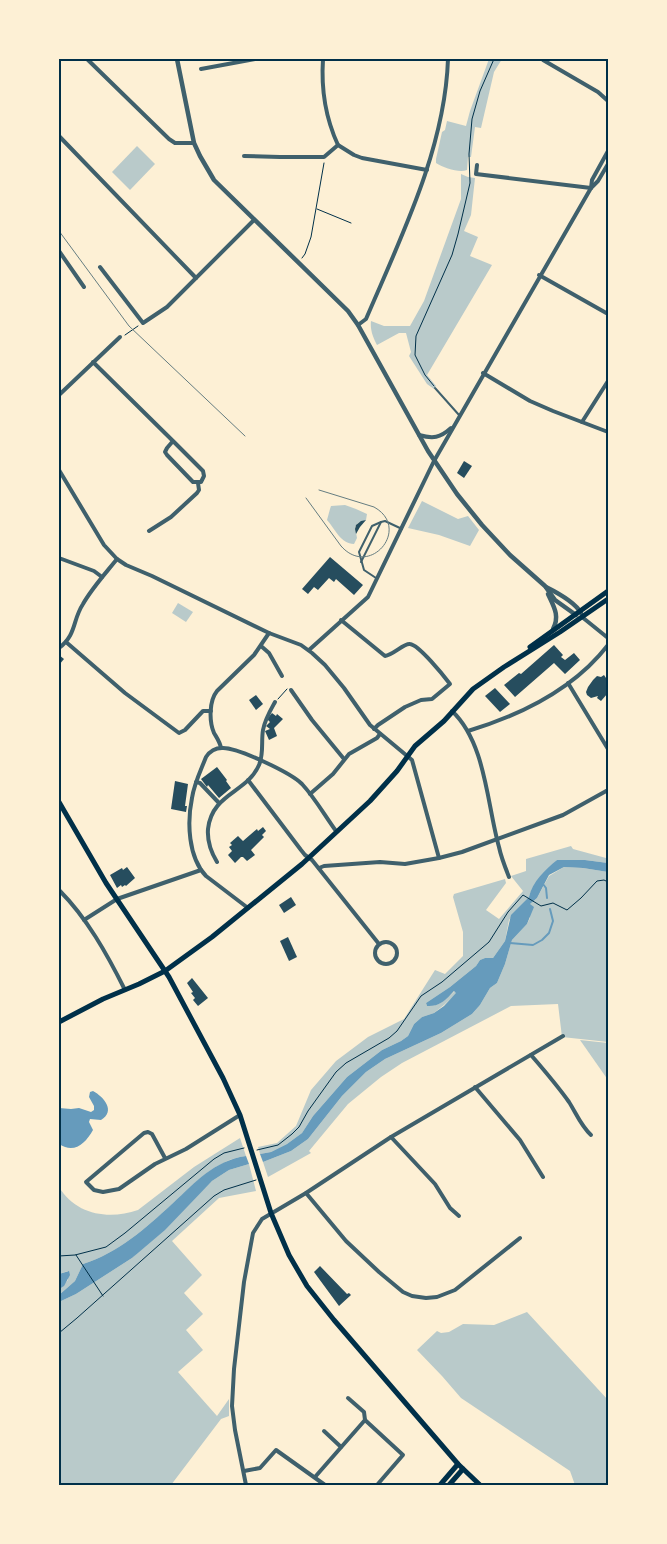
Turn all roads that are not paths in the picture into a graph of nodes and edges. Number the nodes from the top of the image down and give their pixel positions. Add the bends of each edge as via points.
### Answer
1 (87, 59) edge
2 (177, 59) edge
3 (255, 59) edge
4 (323, 59) edge
5 (448, 59) edge
6 (544, 60) dead end
7 (230, 61) edge
8 (201, 69) dead end
9 (608, 101) edge
10 (59, 136) edge
11 (194, 143) junction
12 (338, 145) junction
13 (608, 151) edge
14 (244, 156) dead end
15 (608, 164) edge
16 (477, 165) dead end
17 (427, 170) junction
18 (591, 188) junction
19 (254, 220) junction
20 (59, 251) edge
21 (100, 267) dead end
22 (539, 275) junction
23 (196, 278) junction
24 (84, 287) dead end
25 (608, 314) edge
26 (358, 325) junction
27 (121, 336) road end
28 (93, 362) junction
29 (483, 373) junction
30 (608, 381) edge
31 (435, 388) road end
32 (59, 395) edge
33 (459, 415) junction
34 (582, 422) junction
35 (454, 425) junction
36 (608, 432) edge
37 (418, 435) junction
38 (173, 442) junction
39 (434, 461) junction
40 (59, 470) edge
41 (198, 483) junction
42 (381, 522) junction
43 (402, 529) junction
44 (149, 531) dead end
45 (59, 558) edge
46 (116, 559) junction
47 (361, 562) junction
48 (102, 577) junction
49 (377, 578) junction
50 (545, 586) junction
51 (608, 590) edge
52 (608, 598) edge
53 (580, 611) junction
54 (574, 614) junction
55 (582, 617) junction
56 (341, 620) junction
57 (554, 629) junction
58 (269, 633) junction
59 (608, 638) edge
60 (66, 642) junction
61 (608, 645) edge
62 (261, 646) junction
63 (59, 648) edge
64 (309, 650) junction
65 (504, 667) junction
66 (282, 676) dead end
67 (568, 683) junction
68 (290, 688) road end
69 (276, 702) road end
70 (211, 711) junction
71 (452, 711) junction
72 (374, 729) junction
73 (468, 731) junction
74 (380, 734) junction
75 (221, 748) junction
76 (608, 749) edge
77 (408, 755) junction
78 (344, 759) junction
79 (261, 761) junction
80 (248, 780) junction
81 (196, 782) junction
82 (608, 790) edge
83 (310, 794) junction
84 (59, 802) edge
85 (219, 803) junction
86 (336, 831) junction
87 (497, 839) junction
88 (309, 858) junction
89 (439, 858) junction
90 (218, 862) dead end
91 (319, 868) junction
92 (201, 870) junction
93 (508, 877) dead end
94 (59, 890) edge
95 (118, 900) junction
96 (248, 908) junction
97 (84, 920) junction
98 (379, 944) junction
99 (165, 971) junction
100 (124, 990) junction
101 (59, 1022) edge
102 (563, 1036) dead end
103 (531, 1056) junction
104 (475, 1087) junction
105 (240, 1115) junction
106 (591, 1135) dead end
107 (391, 1138) junction
108 (165, 1158) junction
109 (543, 1177) dead end
110 (306, 1193) junction
111 (271, 1213) junction
112 (459, 1216) dead end
113 (520, 1238) dead end
114 (348, 1398) dead end
115 (366, 1420) junction
116 (324, 1431) dead end
117 (341, 1447) junction
118 (458, 1464) junction
119 (463, 1469) junction
120 (244, 1471) junction
121 (315, 1477) junction
122 (246, 1485) edge
123 (325, 1485) edge
124 (377, 1485) edge
125 (440, 1485) edge
126 (449, 1485) edge
127 (480, 1485) edge

1 - 11 street via 169,140
2 - 11 street
3 - 7 street
4 - 12 street via 324,102
5 - 17 street via 442,111
6 - 9 street
7 - 8 street
10 - 23 street
11 - 19 street via 214,180
12 - 14 street via 324,157
12 - 17 street via 362,158
13 - 18 street
15 - 18 street
16 - 18 street via 476,174
17 - 26 street via 366,319
18 - 22 street
19 - 23 street
19 - 26 street via 339,300
20 - 24 street
21 - 23 street via 143,323 167,307
22 - 25 street
22 - 29 street
26 - 37 street
27 - 28 street
28 - 32 street
28 - 38 street
29 - 33 street
29 - 34 street via 530,401
30 - 34 street
31 - 33 lane
33 - 35 street
34 - 36 street
35 - 37 street via 438,437
35 - 39 street
37 - 39 street
38 - 41 street via 203,471 203,480
38 - 41 street via 165,452 193,482
39 - 43 street
39 - 50 street via 494,538
40 - 46 street via 104,545
41 - 44 street via 197,493 171,517
42 - 43 lane
42 - 47 lane
42 - 47 lane via 371,527 360,549
43 - 49 street
45 - 48 street
46 - 48 street
46 - 58 street
47 - 49 lane via 365,572
48 - 60 street via 81,606 75,627
49 - 56 street via 365,600
50 - 53 street
50 - 54 street via 555,600
50 - 57 street via 557,615
51 - 53 main road
52 - 55 main road
53 - 54 main road
53 - 55 street
54 - 55 street
54 - 57 main road
55 - 59 street
55 - 65 main road
56 - 64 street
56 - 72 street via 385,656 407,644 412,645 450,684 432,699 405,707
57 - 65 main road
58 - 62 street
58 - 64 street
60 - 63 street
60 - 70 street via 125,693 179,733 203,711
61 - 67 street
62 - 66 street via 269,653
62 - 70 street via 214,694
64 - 72 street via 336,678
65 - 71 main road via 473,689
67 - 73 street via 532,706
67 - 76 street
68 - 78 street
69 - 79 street via 262,731
70 - 75 street via 213,731
71 - 73 street
71 - 77 main road
72 - 74 street
73 - 87 street via 483,773
74 - 77 street
74 - 78 street
75 - 79 street via 230,748
75 - 81 street via 206,757
77 - 86 main road via 378,793
77 - 89 street via 414,764
78 - 83 street via 333,774
79 - 80 street
79 - 83 street via 301,782
80 - 85 street
80 - 88 street
81 - 85 street
81 - 92 street via 190,833
82 - 87 street via 563,815
83 - 86 street
84 - 95 main road
85 - 90 street via 213,811 208,835 210,848
86 - 88 main road
87 - 89 street
87 - 93 street
88 - 91 street
88 - 96 main road
89 - 91 street via 405,864 380,862
91 - 98 street
92 - 95 street
92 - 96 street
94 - 97 street
95 - 97 street
95 - 99 main road
96 - 99 main road
97 - 100 street
98 - 98 street via 375,953 377,959 386,964 392,962 397,954 396,947 388,942
99 - 100 main road
99 - 105 main road
100 - 101 main road
102 - 103 street
103 - 104 street
103 - 106 street via 552,1079
104 - 107 street
104 - 109 street via 520,1140
105 - 108 street via 186,1149
105 - 111 main road
107 - 110 street
107 - 112 street via 435,1184
108 - 108 street via 119,1189 103,1192 94,1190 86,1182 144,1133 152,1134
110 - 111 street
110 - 113 street via 346,1241 379,1272 412,1296 437,1297 455,1290
111 - 118 main road via 307,1286
111 - 120 street via 262,1219 253,1233 234,1369 232,1406
114 - 115 street via 364,1412
115 - 117 street
115 - 124 street via 403,1455
116 - 117 street
117 - 121 street
118 - 119 main road
118 - 125 main road
119 - 126 main road
119 - 127 main road
120 - 121 street via 260,1468 276,1450
120 - 122 street
121 - 123 street

